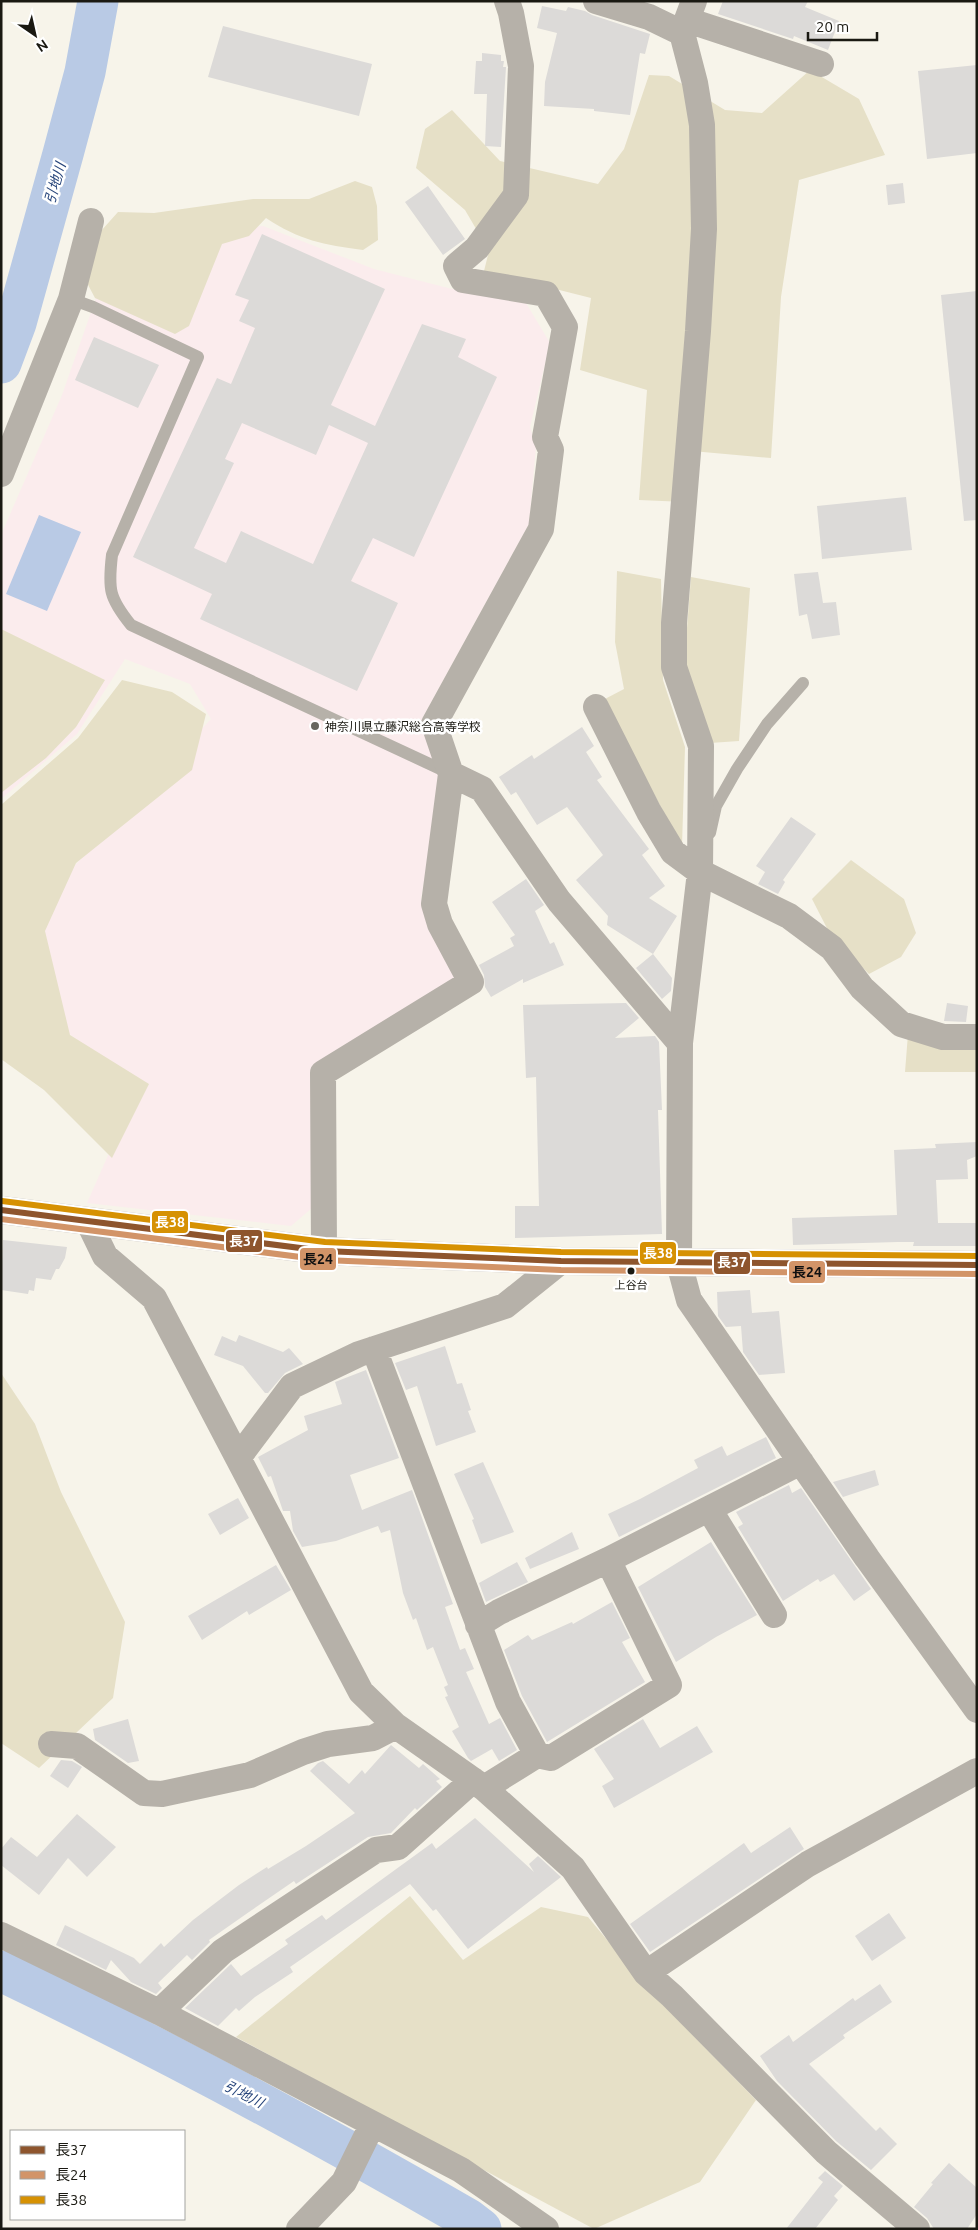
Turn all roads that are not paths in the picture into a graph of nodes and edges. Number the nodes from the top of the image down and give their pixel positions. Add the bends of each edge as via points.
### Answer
1 (507, 1) edge
2 (596, 1) edge
3 (688, 18) edge
4 (821, 64) dead end
5 (91, 221) dead end
6 (71, 299) junction
7 (1, 474) edge
8 (803, 684) dead end
9 (596, 707) dead end
10 (451, 774) junction
11 (700, 872) junction
12 (977, 1037) edge
13 (680, 1042) junction
14 (1, 1210) edge
15 (88, 1222) junction
16 (324, 1251) junction
17 (561, 1261) junction
18 (679, 1263) junction
19 (977, 1264) edge
20 (374, 1349) junction
21 (238, 1458) junction
22 (801, 1462) junction
23 (709, 1508) junction
24 (608, 1560) junction
25 (774, 1616) dead end
26 (478, 1625) junction
27 (977, 1710) edge
28 (396, 1726) junction
29 (51, 1744) dead end
30 (537, 1755) junction
31 (977, 1771) edge
32 (478, 1784) junction
33 (1, 1935) edge
34 (646, 1973) junction
35 (159, 2012) junction
36 (370, 2130) junction
37 (299, 2229) edge
38 (546, 2229) edge
39 (917, 2229) edge

1 - 10 street via 521,66 516,194 477,248 456,266 463,280 546,294 565,327 545,438 550,450 541,529 434,724
2 - 3 street via 649,17
3 - 4 street
3 - 11 street via 702,125 704,228 674,623 674,667 701,746
5 - 6 street
6 - 7 street
6 - 10 lane via 198,357 112,555 109,581 114,604 132,624
8 - 11 lane via 767,724 716,806
9 - 11 street via 672,852
10 - 13 street via 482,789 559,901
10 - 16 street via 434,904 440,924 471,982 323,1073
11 - 12 street via 789,916 832,948 862,988 901,1024 942,1037
11 - 13 street
13 - 18 street
14 - 15 street
15 - 16 street
15 - 21 street via 105,1256 154,1298
16 - 17 street
17 - 18 street
17 - 20 street via 505,1306
18 - 19 street
18 - 22 street via 690,1300
20 - 21 street via 292,1386
20 - 26 street
21 - 28 street via 361,1692
22 - 23 street
22 - 27 street
23 - 24 street
23 - 25 street
24 - 26 street
24 - 30 street via 669,1685 552,1758
26 - 30 street via 508,1702
28 - 29 street via 373,1738 312,1749 250,1775 162,1794 144,1793 77,1746
28 - 32 street
30 - 32 street
31 - 34 street via 808,1864
32 - 34 street via 574,1868
32 - 35 street via 398,1847 376,1850 223,1951
33 - 35 street
34 - 39 street via 826,2152
35 - 36 street
36 - 37 street via 344,2182
36 - 38 street via 460,2170

